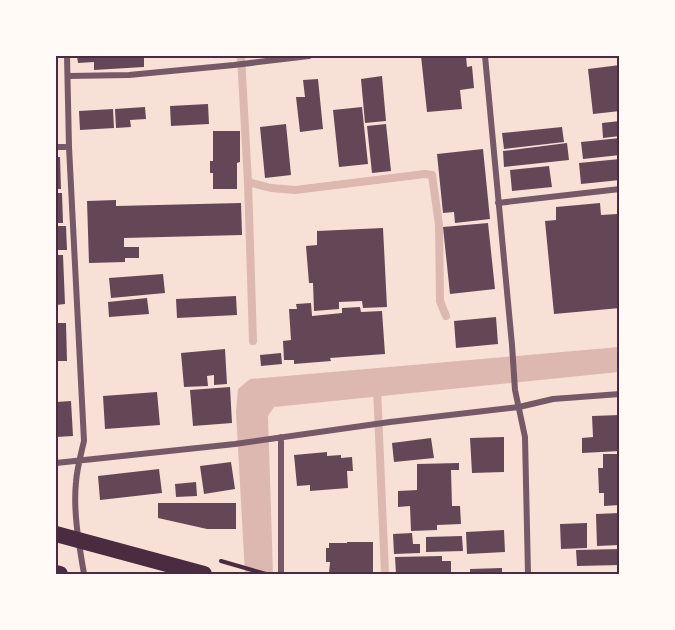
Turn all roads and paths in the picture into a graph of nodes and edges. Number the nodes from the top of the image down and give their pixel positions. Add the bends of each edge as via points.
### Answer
1 (67, 56) edge
2 (309, 56) edge
3 (485, 56) edge
4 (68, 76) junction
5 (56, 147) edge
6 (69, 147) junction
7 (620, 189) edge
8 (498, 203) junction
9 (620, 394) edge
10 (519, 407) junction
11 (277, 438) junction
12 (79, 460) junction
13 (56, 464) edge
14 (56, 534) edge
15 (78, 540) junction
16 (240, 567) dead end
17 (56, 573) edge
18 (60, 574) edge
19 (84, 574) edge
20 (204, 574) edge
21 (267, 574) edge
22 (281, 574) edge
23 (528, 574) edge

1 - 4 street
2 - 4 street via 129,75
3 - 8 street
4 - 6 street
5 - 6 street
6 - 12 street via 84,441
7 - 8 street
8 - 10 street
9 - 10 street via 552,399
10 - 11 street
10 - 23 street via 525,437
11 - 12 street
11 - 22 street
12 - 13 street
12 - 15 street
14 - 15 highway
15 - 19 street
15 - 20 highway
16 - 21 path
17 - 18 highway

